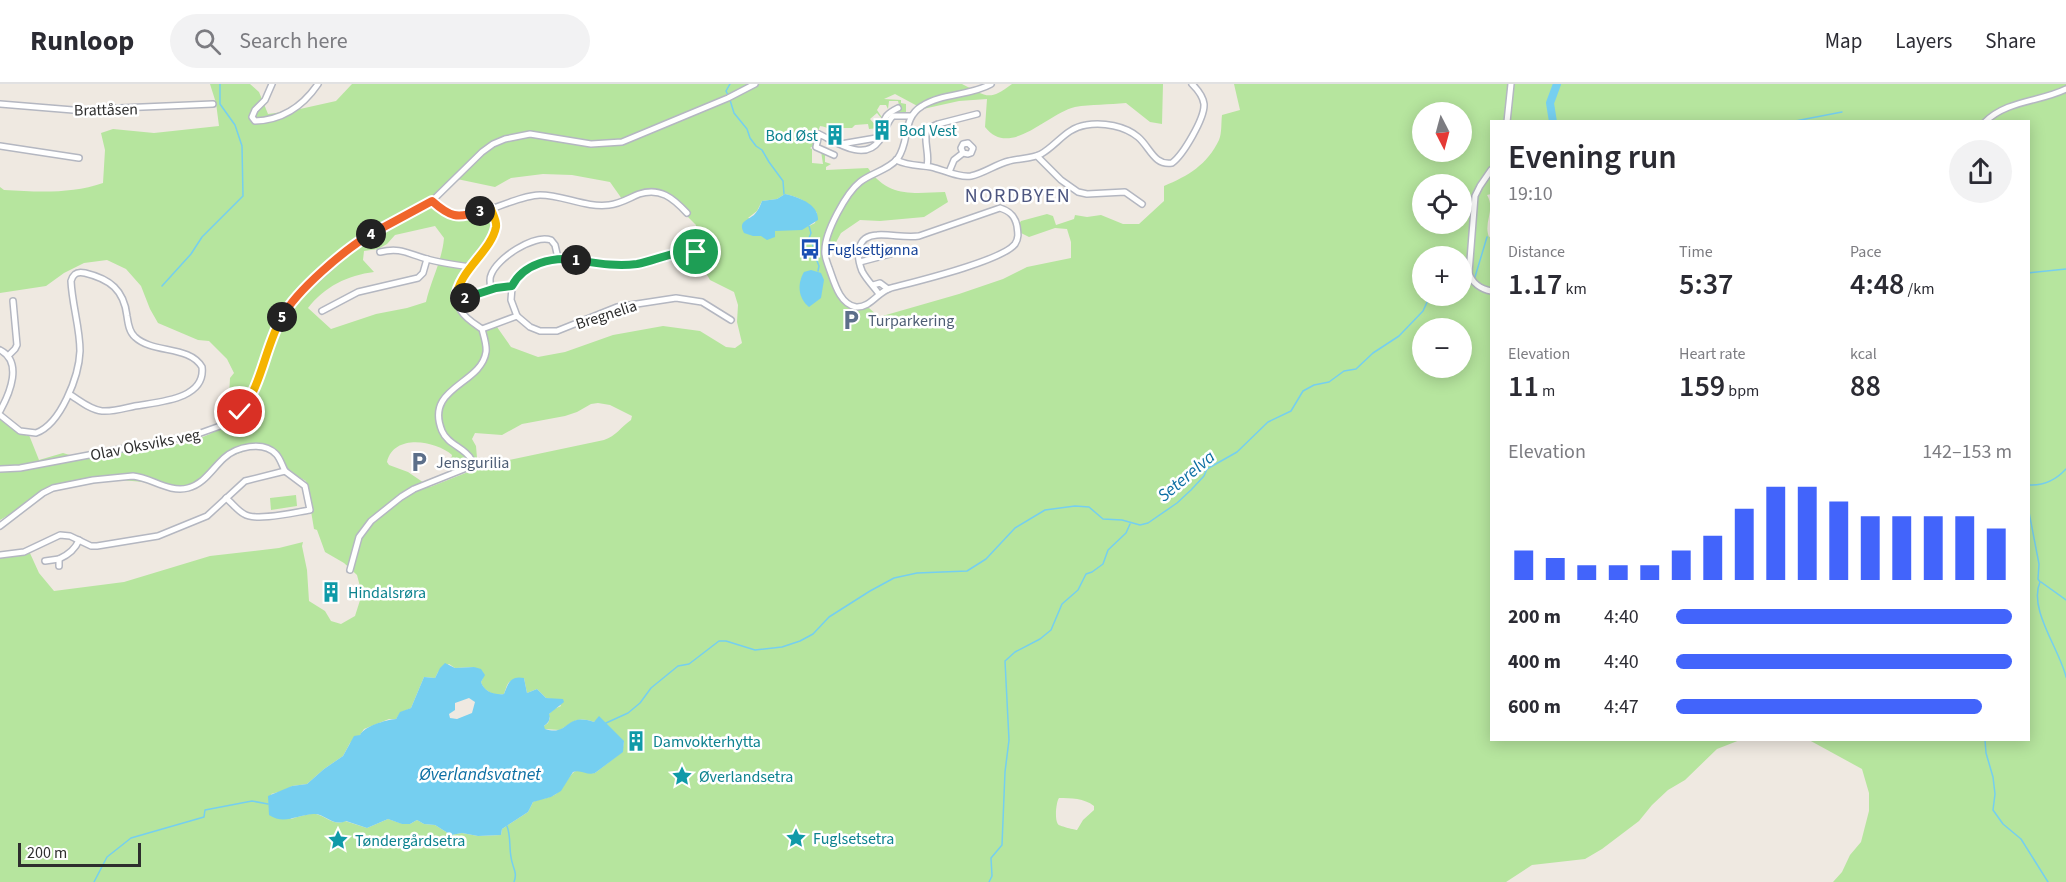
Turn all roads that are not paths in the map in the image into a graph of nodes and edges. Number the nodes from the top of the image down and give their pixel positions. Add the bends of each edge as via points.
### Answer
1 (272, 84) edge
2 (318, 84) edge
3 (755, 84) edge
4 (991, 84) edge
5 (1192, 84) edge
6 (1511, 84) edge
7 (2066, 89) edge
8 (0, 104) edge
9 (213, 104) dead end
10 (898, 108) dead end
11 (977, 114) dead end
12 (911, 116) junction
13 (1508, 120) edge
14 (1988, 120) edge
15 (883, 134) junction
16 (840, 144) junction
17 (0, 146) edge
18 (963, 153) dead end
19 (834, 155) dead end
20 (1037, 156) junction
21 (79, 158) dead end
22 (896, 160) junction
23 (927, 166) junction
24 (1490, 171) edge
25 (949, 172) junction
26 (432, 201) junction
27 (1142, 204) dead end
28 (491, 209) junction
29 (687, 213) dead end
30 (380, 252) dead end
31 (696, 252) dead end
32 (894, 253) dead end
33 (558, 258) junction
34 (427, 259) junction
35 (860, 262) junction
36 (471, 267) junction
37 (873, 285) junction
38 (512, 286) junction
39 (491, 289) junction
40 (888, 289) junction
41 (1490, 291) edge
42 (879, 294) junction
43 (456, 298) junction
44 (13, 301) dead end
45 (322, 311) dead end
46 (517, 316) junction
47 (731, 320) dead end
48 (483, 329) junction
49 (0, 350) edge
50 (8, 356) junction
51 (69, 394) junction
52 (0, 413) edge
53 (0, 469) edge
54 (285, 471) junction
55 (226, 498) junction
56 (0, 526) edge
57 (79, 540) junction
58 (0, 555) edge
59 (59, 559) junction
60 (45, 561) dead end
61 (59, 566) dead end
62 (350, 570) dead end

1 - 2 street via 255,110 255,121 278,117 302,104
3 - 26 street, Olav Oksviks veg via 622,142 591,144 530,134 505,139 482,152
4 - 12 street via 926,103
5 - 20 street via 1203,98 1203,113 1184,150 1172,163 1158,160 1131,132 1093,124 1069,131
6 - 13 street
7 - 14 street via 2002,109
8 - 9 street, Brattåsen via 73,110
10 - 15 street via 885,117
11 - 23 street via 927,129
12 - 15 street via 893,116
12 - 22 street
15 - 16 street
15 - 16 street via 867,150
16 - 19 street via 819,134 816,147
17 - 21 street
18 - 25 street via 954,160
20 - 25 street via 1000,163 972,176
20 - 27 street via 1078,192 1125,192
22 - 23 street
22 - 42 street via 849,193 829,232 825,250 836,287 849,305 860,307
23 - 25 street
24 - 41 street via 1480,186 1473,209 1469,273 1477,285
26 - 28 street via 443,211 461,217
26 - 53 street, Olav Oksviks veg via 359,241 298,296 276,328 247,404 223,425 195,435
28 - 29 street via 538,195 608,205 652,192 673,198
28 - 36 street via 496,223 494,233
30 - 34 street via 404,250
31 - 33 street via 671,253 622,266
32 - 35 street
33 - 38 street via 523,273
33 - 39 street via 551,240 531,241 495,269 490,276
34 - 36 street
34 - 45 street via 418,278 358,292
35 - 37 street
35 - 40 street via 859,246 875,235 919,236 1000,207 1016,221 1018,236 1008,249 956,270
36 - 43 street via 459,284
37 - 40 street via 880,283
37 - 42 street
38 - 39 street
38 - 46 street via 511,300
39 - 43 street
40 - 42 street
43 - 48 street via 460,310
44 - 50 street via 17,345
46 - 47 street, Bregnelia via 540,331 557,331 617,307 676,298 702,302
46 - 48 street
48 - 62 street via 484,359 447,393 439,414 442,433 468,455 470,464 414,489 371,521 359,537
49 - 50 street
50 - 52 street via 13,372
51 - 51 street via 80,354 71,281 79,272 107,282 120,292 129,328 136,338 192,357 202,367 196,386 165,401 104,411
51 - 52 street via 50,424 36,433 20,431
54 - 55 street via 245,481
54 - 55 street via 305,486 310,510 249,516
54 - 56 street via 270,449 247,448 225,457 202,481 186,488 134,476 63,485 43,493
55 - 57 street via 207,516 153,538 97,546
57 - 58 street via 60,535 24,552
57 - 59 street via 70,553
59 - 60 street
59 - 61 street

